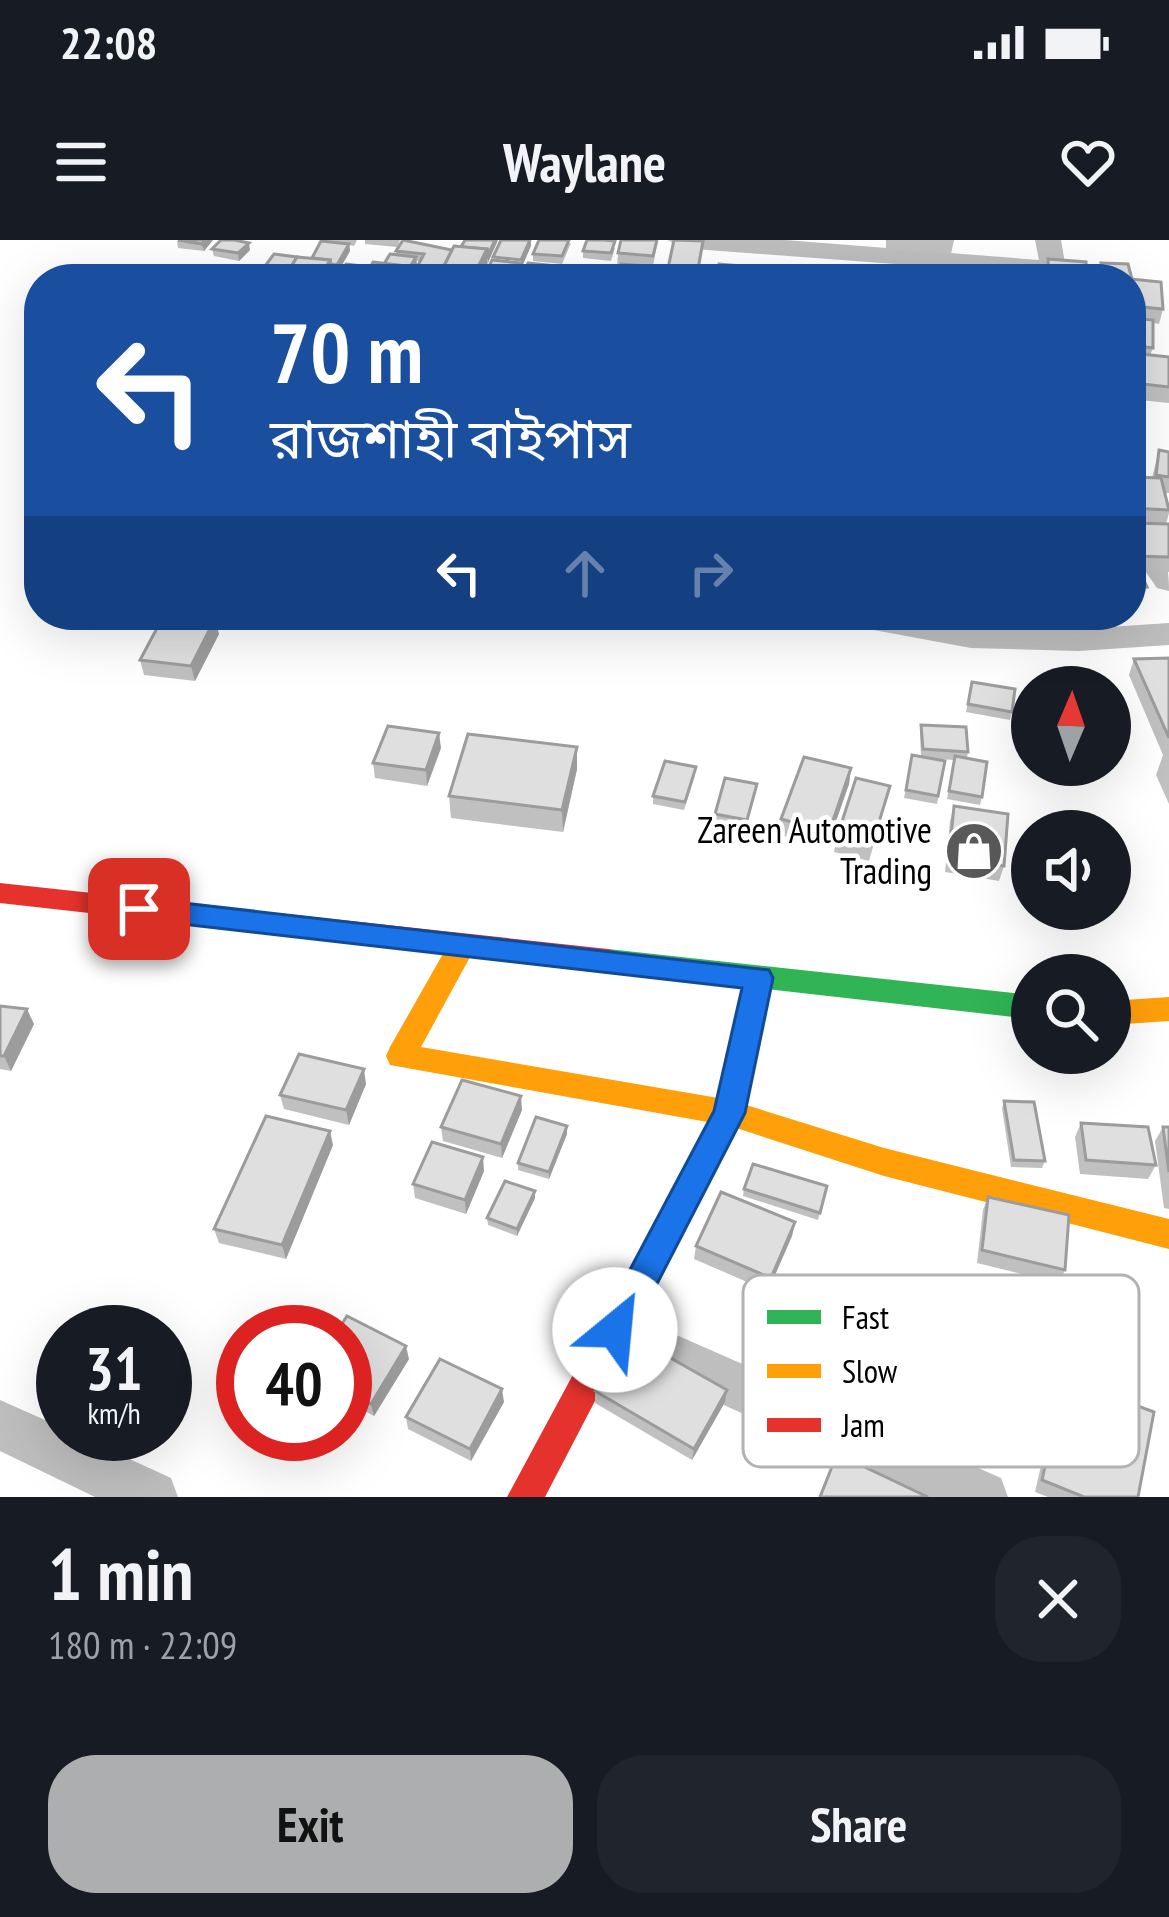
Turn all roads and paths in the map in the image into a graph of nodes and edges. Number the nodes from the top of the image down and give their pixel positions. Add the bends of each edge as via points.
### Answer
1 (680, 240) edge
2 (895, 264) edge
3 (1146, 549) edge
4 (1169, 581) edge
5 (933, 630) edge
6 (1169, 634) edge
7 (0, 892) edge
8 (463, 946) junction
9 (758, 978) junction
10 (1011, 1005) edge
11 (1169, 1009) edge
12 (1131, 1012) edge
13 (730, 1113) junction
14 (1169, 1234) edge
15 (615, 1330) junction
16 (743, 1388) edge
17 (0, 1425) edge
18 (916, 1467) edge
19 (152, 1497) edge
20 (525, 1497) edge
21 (982, 1497) edge

1 - 2 street
3 - 4 street
5 - 6 street via 1079,640
7 - 8 main road
8 - 9 main road
8 - 13 main road via 401,1056
9 - 10 main road
9 - 13 main road
11 - 12 main road
13 - 14 main road via 884,1162
13 - 15 main road
15 - 16 street
15 - 20 main road
17 - 19 street
18 - 21 street

